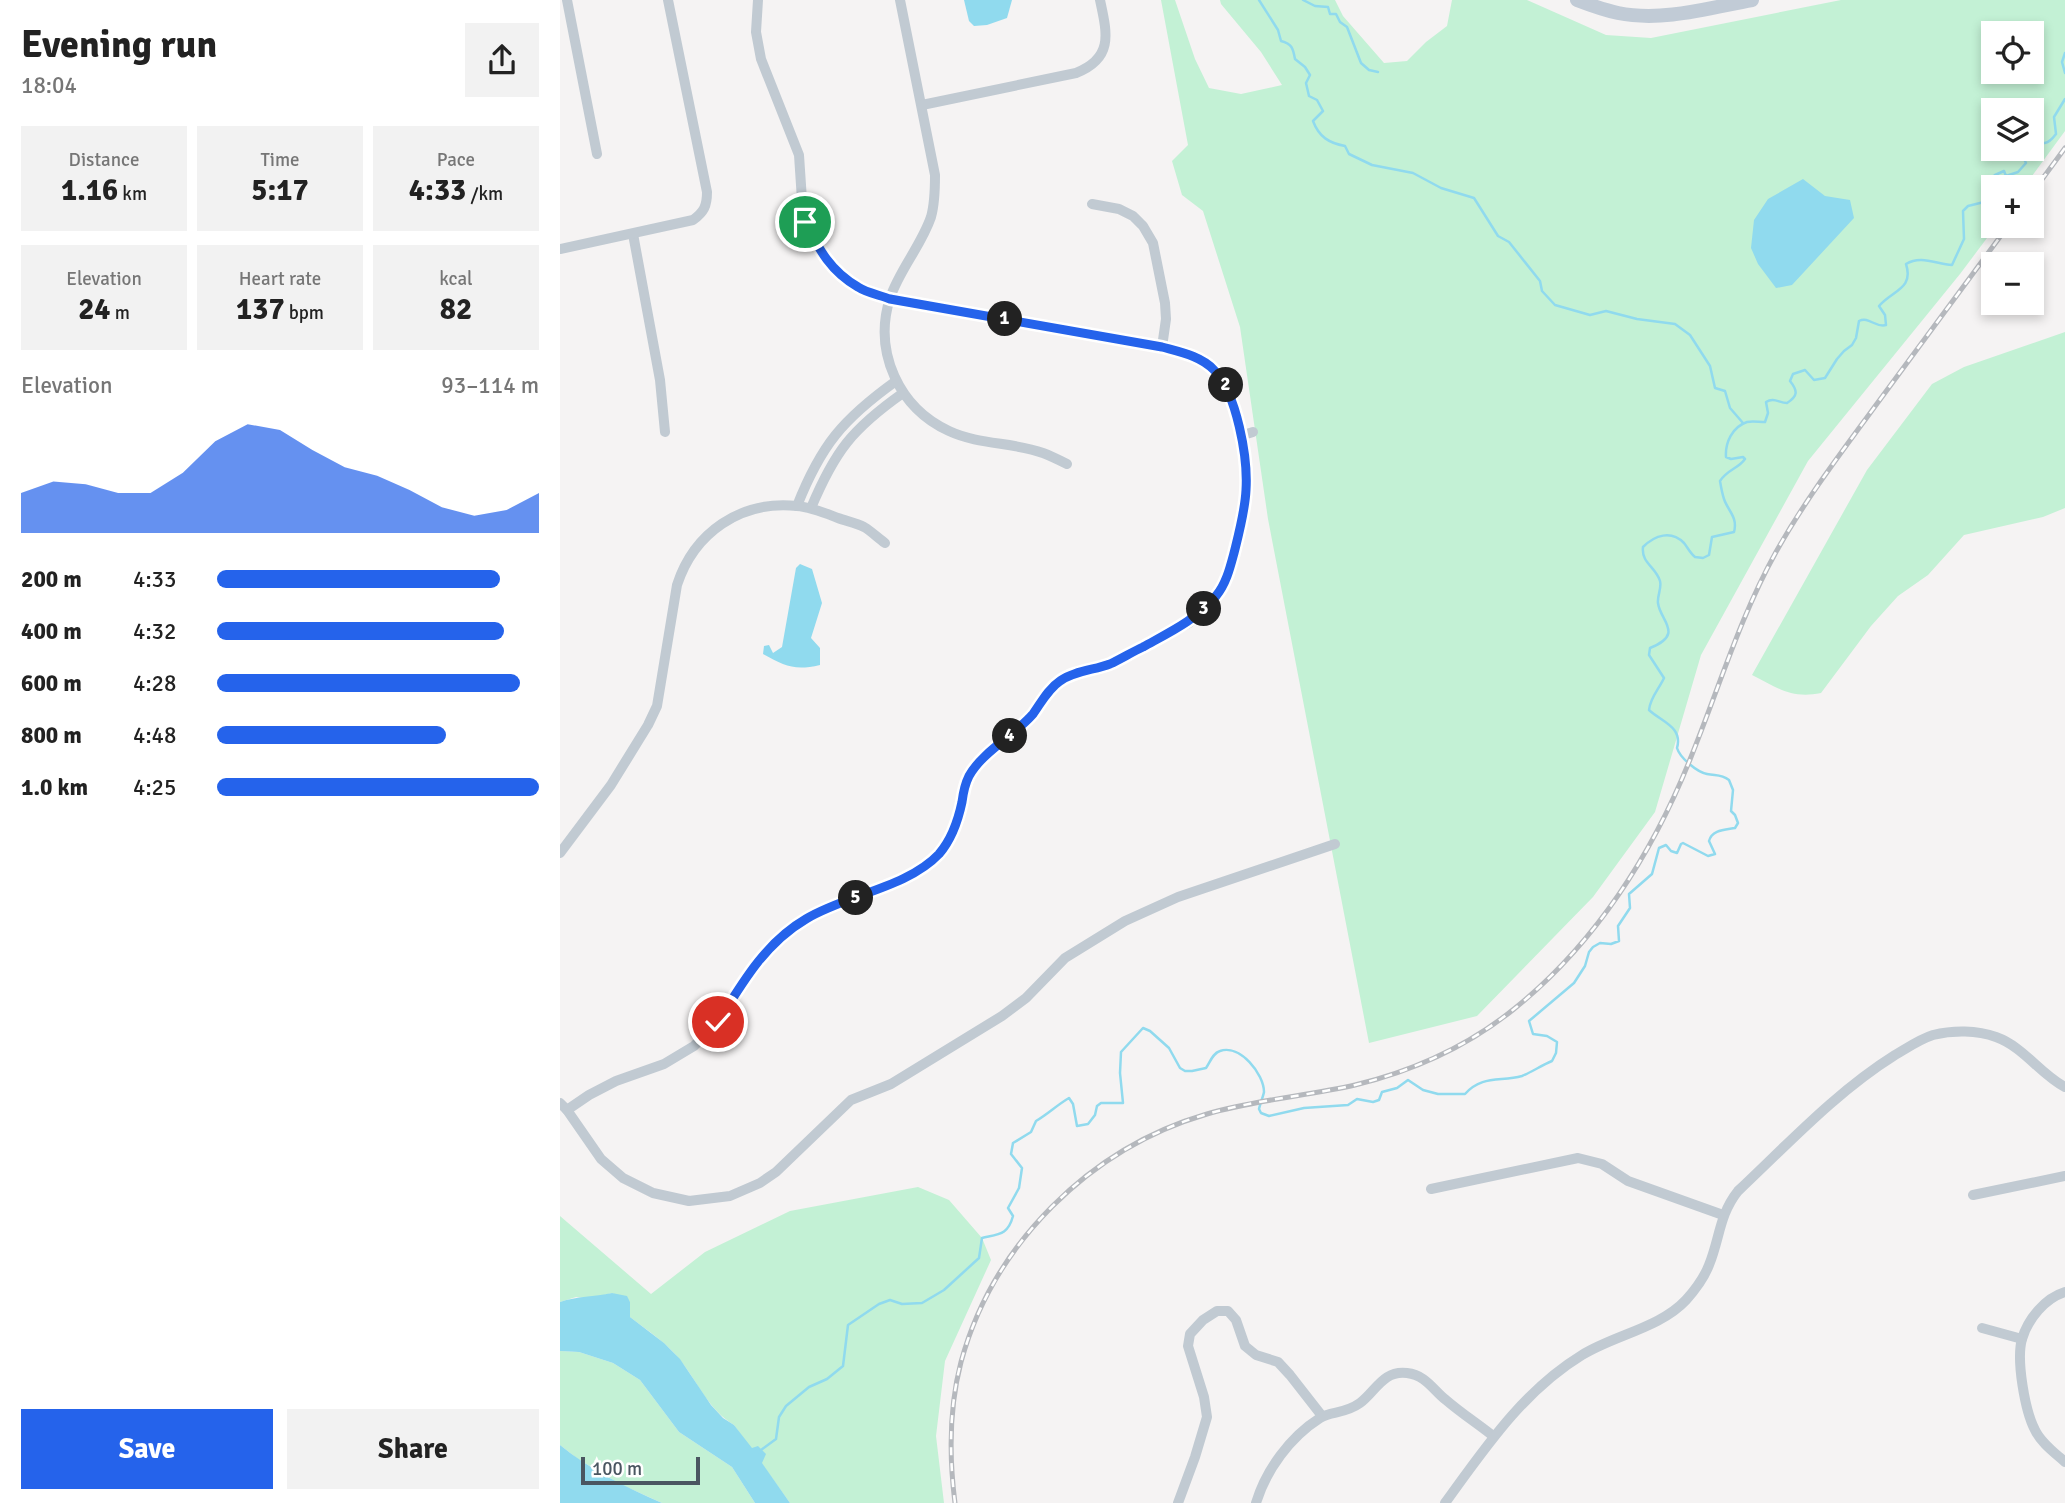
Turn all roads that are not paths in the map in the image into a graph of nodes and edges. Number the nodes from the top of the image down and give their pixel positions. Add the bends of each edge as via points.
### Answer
1 (567, 0) edge
2 (668, 0) edge
3 (758, 0) edge
4 (901, 0) edge
5 (1100, 0) edge
6 (1577, 0) edge
7 (1752, 0) edge
8 (922, 105) junction
9 (597, 154) dead end
10 (1092, 204) dead end
11 (632, 234) junction
12 (560, 249) edge
13 (890, 299) junction
14 (1162, 347) junction
15 (895, 381) junction
16 (903, 393) junction
17 (665, 432) dead end
18 (1253, 432) dead end
19 (1240, 436) junction
20 (1067, 464) dead end
21 (797, 506) junction
22 (811, 508) junction
23 (885, 543) dead end
24 (1335, 844) dead end
25 (560, 853) edge
26 (2065, 1087) edge
27 (564, 1107) edge
28 (2065, 1176) edge
29 (1431, 1189) dead end
30 (1973, 1195) dead end
31 (1723, 1215) junction
32 (2065, 1292) edge
33 (1982, 1328) dead end
34 (2022, 1339) junction
35 (1322, 1416) junction
36 (1493, 1436) junction
37 (2065, 1462) edge
38 (1178, 1503) edge
39 (1256, 1503) edge
40 (1445, 1503) edge

1 - 9 street
2 - 11 street via 707,204 693,220
3 - 13 street via 756,32 761,59 799,155 805,222 837,272 859,288
4 - 8 street
5 - 8 street via 1107,32 1105,47 1088,68
6 - 7 street via 1620,13 1653,15
8 - 13 street via 935,175 932,215
10 - 14 street via 1133,216 1153,243 1165,303
11 - 12 street
11 - 17 street via 660,380
13 - 14 street
13 - 15 street via 885,346
14 - 19 street via 1195,356 1213,368 1234,403
15 - 16 street
15 - 21 street via 836,433 808,477
16 - 20 street via 917,411 950,432 1041,452
16 - 22 street via 847,441
18 - 19 street
19 - 27 street via 1246,491 1239,533 1229,573 1204,610 1189,623 1110,664 1060,681 967,778 950,840 926,866 807,918 777,940 750,970 718,1022 694,1046 664,1065 615,1081
21 - 22 street
21 - 25 street via 741,513 695,548 677,585 654,712 611,785
22 - 23 street via 864,527
24 - 27 street via 1178,897 1125,921 1065,958 1027,998 1002,1016 891,1084 851,1100 776,1172 730,1196 689,1201 653,1193 623,1178 601,1159
26 - 31 street via 1997,1037 1963,1031 1930,1036 1846,1090 1738,1191
28 - 30 street
29 - 31 street via 1578,1158
31 - 36 street via 1708,1268 1683,1303 1652,1323 1582,1354 1550,1377
32 - 34 street via 2040,1308
33 - 34 street
34 - 37 street via 2031,1421 2037,1434
35 - 36 street via 1352,1409 1388,1376 1408,1373 1432,1384 1442,1398
35 - 38 street via 1278,1362 1245,1346 1228,1311 1217,1311 1190,1334 1188,1346 1207,1417
35 - 39 street via 1279,1456
36 - 40 street

